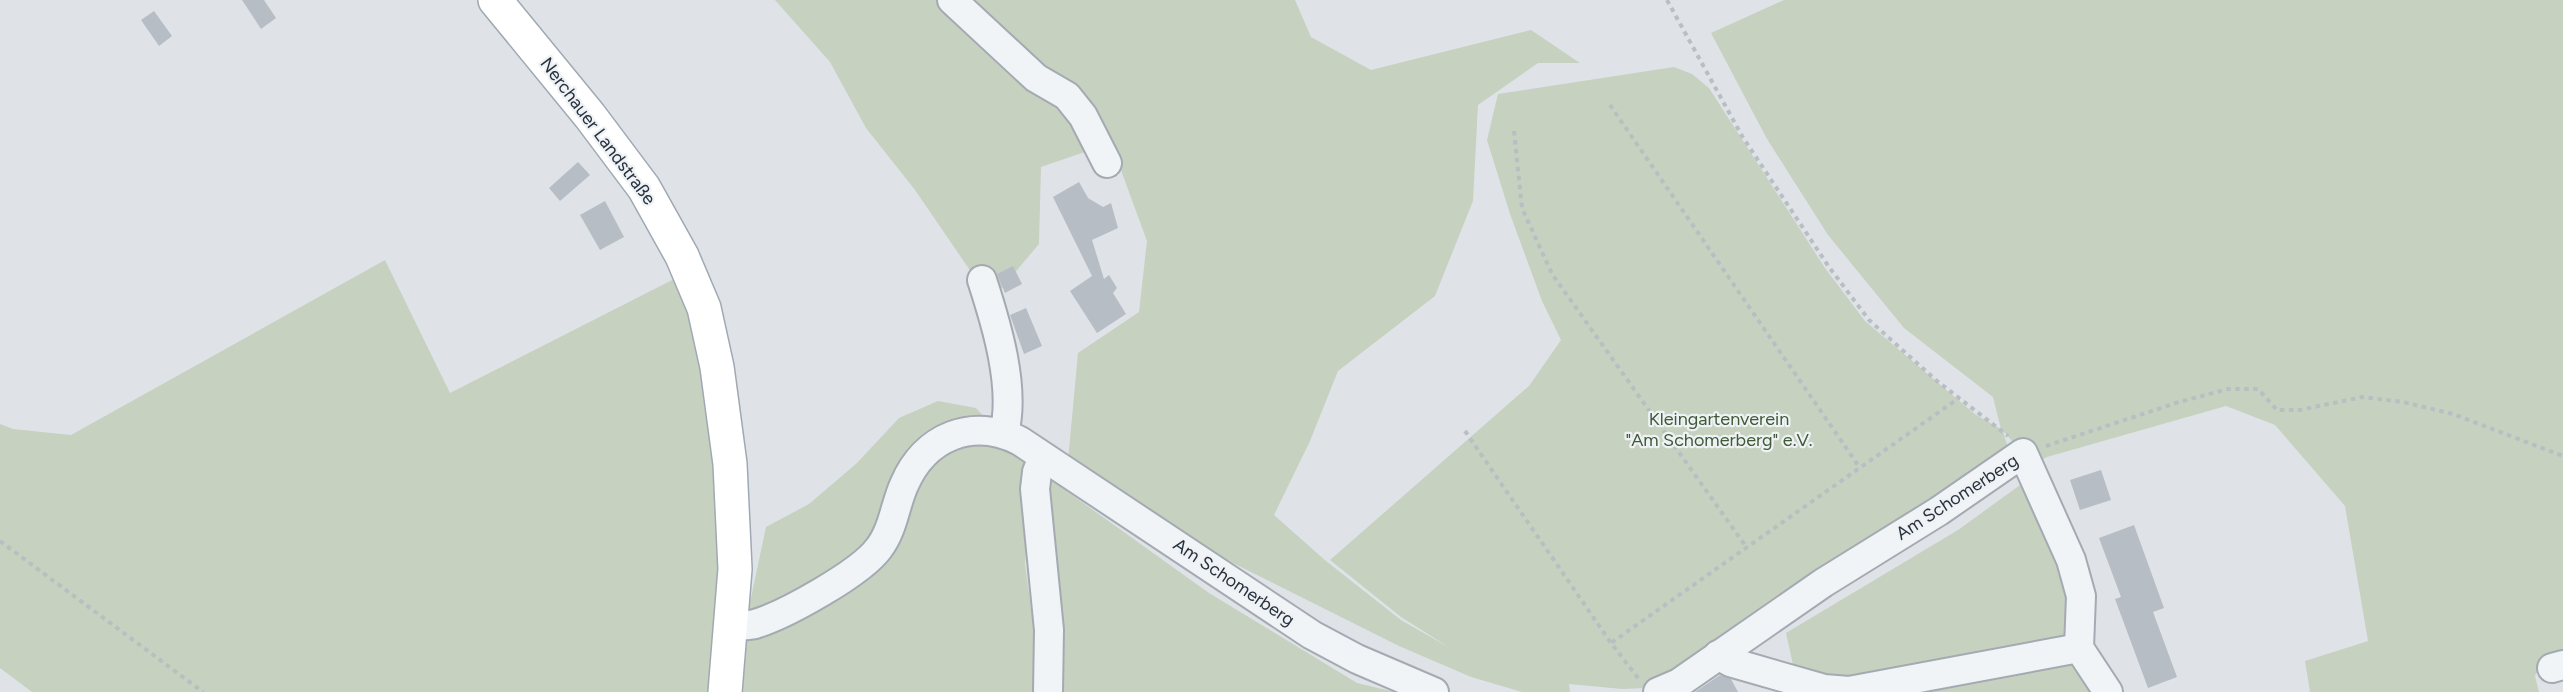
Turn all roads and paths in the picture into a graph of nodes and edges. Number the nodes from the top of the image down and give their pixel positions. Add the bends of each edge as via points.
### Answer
1 (495, 0) edge
2 (952, 0) edge
3 (1666, 0) edge
4 (1610, 105) dead end
5 (1514, 131) dead end
6 (1107, 163) dead end
7 (982, 280) dead end
8 (1959, 398) junction
9 (1465, 431) dead end
10 (1004, 432) junction
11 (2023, 453) junction
12 (2563, 456) edge
13 (1042, 457) junction
14 (1860, 468) junction
15 (0, 541) edge
16 (1747, 548) junction
17 (732, 625) junction
18 (1611, 643) junction
19 (2079, 648) junction
20 (1718, 656) junction
21 (1649, 686) edge
22 (203, 692) edge
23 (725, 692) edge
24 (1048, 692) edge
25 (1434, 692) edge
26 (2108, 692) edge

1 - 17 main road, Nerchauer Landstraße via 644,188 694,281 712,337 725,416 735,569
2 - 6 street via 1036,78 1067,96 1083,116
3 - 8 path via 1742,136 1829,267 1869,320
4 - 14 path
5 - 16 path via 1522,208 1552,274
7 - 10 street via 993,313 1008,389
8 - 11 path via 2004,431
8 - 14 path
9 - 18 path
10 - 13 street, Am Schomerberg
10 - 17 street, Am Schomerberg via 971,429 926,451 904,483 879,549 827,589 779,614 753,624
11 - 12 path via 2179,402 2228,389 2258,389 2277,410 2300,410 2362,397 2403,402 2453,414
11 - 19 street, Am Schomerberg via 2071,560 2081,596
11 - 20 street, Am Schomerberg
13 - 24 street via 1035,489 1049,630
13 - 25 street, Am Schomerberg via 1160,531 1312,635
14 - 16 path
15 - 22 path
16 - 18 path
17 - 23 main road, Nerchauer Landstraße
18 - 21 path
19 - 20 street via 1849,691 1824,689
19 - 26 street
20 - 21 street, Am Schomerberg via 1679,683

